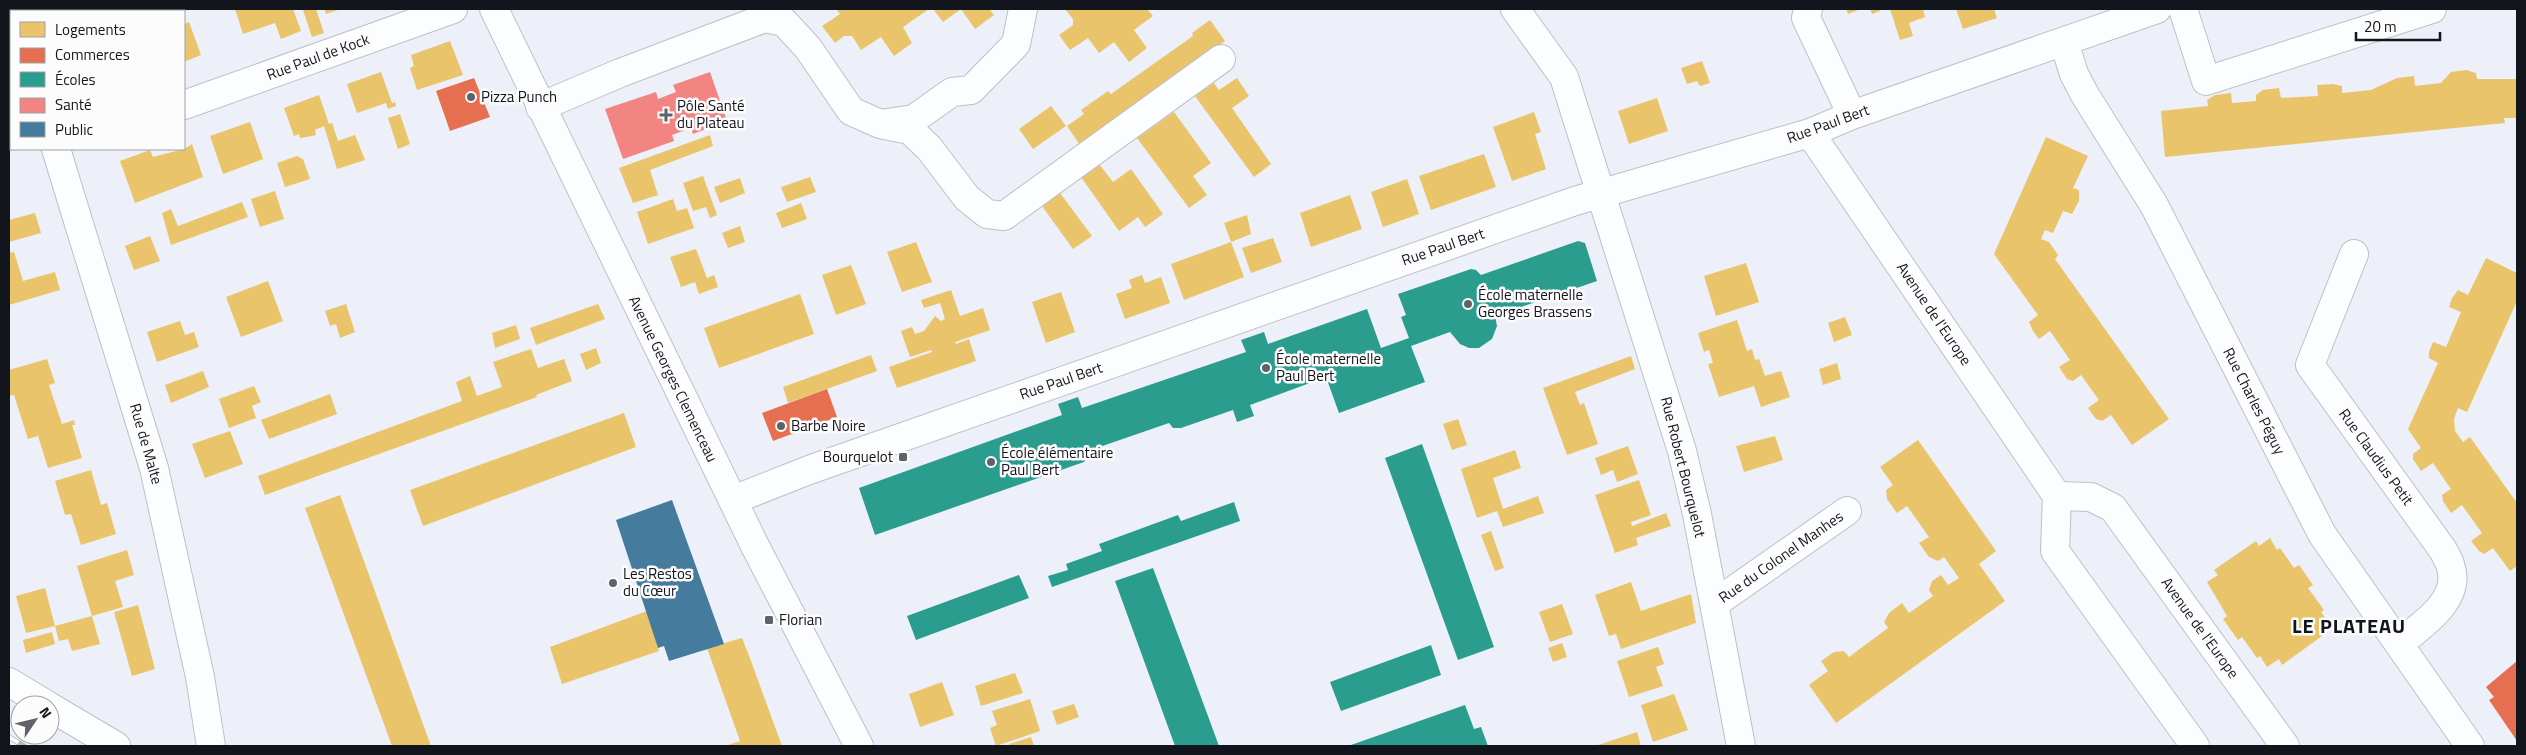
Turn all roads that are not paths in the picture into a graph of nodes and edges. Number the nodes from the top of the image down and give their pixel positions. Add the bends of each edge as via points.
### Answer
1 (453, 9) edge
2 (494, 9) edge
3 (1023, 9) edge
4 (1515, 9) edge
5 (1808, 9) edge
6 (2157, 9) edge
7 (2183, 9) edge
8 (2432, 9) edge
9 (2064, 42) junction
10 (1221, 59) dead end
11 (185, 105) edge
12 (540, 108) junction
13 (1852, 114) junction
14 (880, 124) junction
15 (1810, 133) junction
16 (58, 150) edge
17 (1602, 193) junction
18 (2354, 254) dead end
19 (2057, 496) junction
20 (733, 500) junction
21 (1847, 511) dead end
22 (1714, 604) junction
23 (2399, 644) junction
24 (9, 682) edge
25 (30, 695) edge
26 (60, 713) edge
27 (116, 746) edge
28 (211, 746) edge
29 (859, 746) edge
30 (1741, 746) edge
31 (2195, 746) edge
32 (2285, 746) edge
33 (2470, 746) edge

1 - 11 street, Rue Paul de Kock
2 - 12 street, Avenue Georges Clemenceau
3 - 14 street via 1016,44 971,90 952,92 914,119
4 - 17 street, Rue Robert Bourquelot via 1564,77
5 - 13 street via 1806,18
6 - 9 street, Rue Paul Bert
7 - 8 street via 2206,81
9 - 13 street, Rue Paul Bert
9 - 23 street, Rue Charles Péguy via 2085,95 2154,205 2322,534
10 - 14 street via 1004,216 987,214 967,198 929,148 910,130
12 - 14 street via 602,80 765,18 784,22 808,48 851,112
12 - 20 street, Avenue Georges Clemenceau
13 - 15 street, Rue Paul Bert
15 - 17 street, Rue Paul Bert
15 - 19 street, Avenue de l'Europe
16 - 28 street, Rue de Malte via 154,468 200,677
17 - 20 street, Rue Paul Bert via 819,466
17 - 22 street, Rue Robert Bourquelot via 1682,451
18 - 23 street, Rue Claudius Petit via 2310,365 2443,550 2452,569 2451,590 2441,606
19 - 31 street via 2055,551
19 - 32 street, Avenue de l'Europe via 2091,498 2113,508
20 - 29 street, Avenue Georges Clemenceau
21 - 22 street, Rue du Colonel Manhes
22 - 30 street, Rue Robert Bourquelot
23 - 33 street, Rue Charles Péguy
24 - 25 street
26 - 27 street

